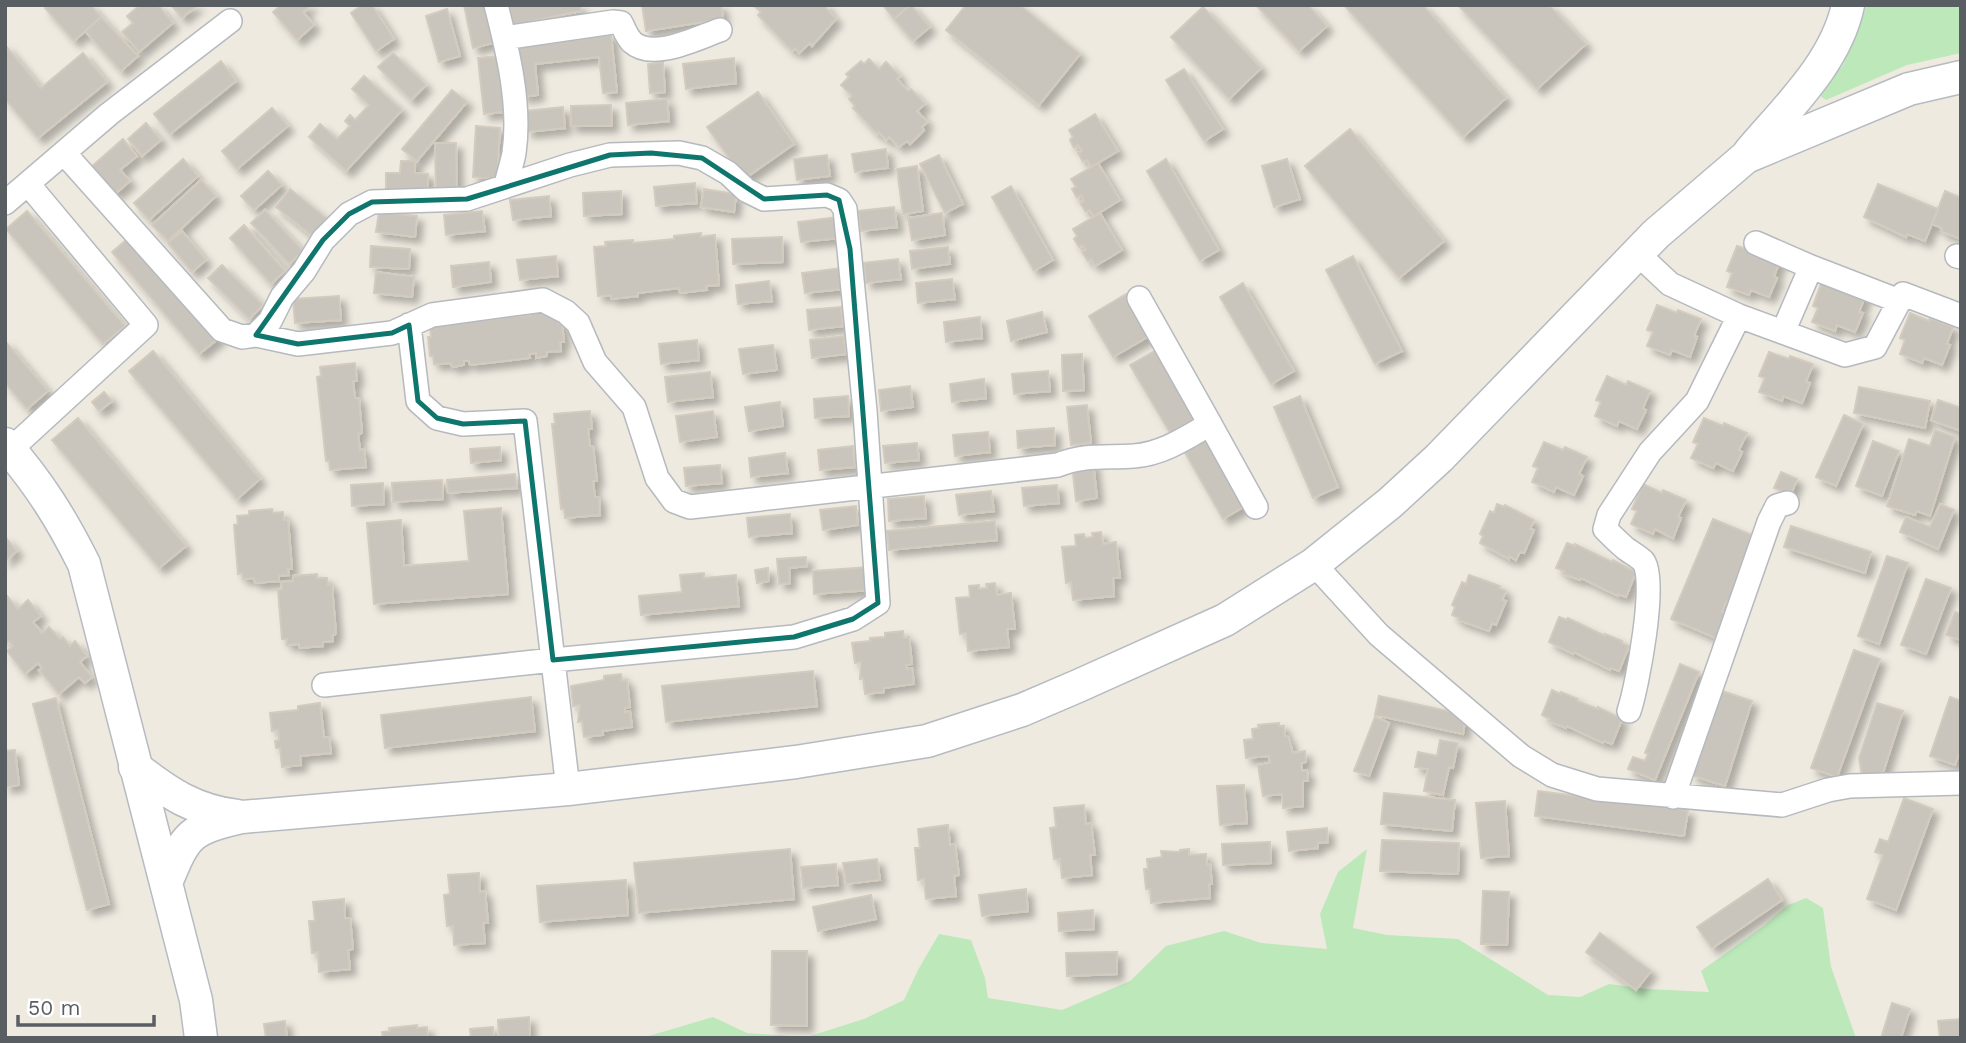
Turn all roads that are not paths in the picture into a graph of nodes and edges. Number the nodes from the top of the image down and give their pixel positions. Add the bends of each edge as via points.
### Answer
1 (496, 5) edge
2 (1848, 5) edge
3 (230, 21) dead end
4 (720, 30) dead end
5 (504, 38) junction
6 (1961, 77) edge
7 (64, 153) junction
8 (1746, 157) junction
9 (28, 184) junction
10 (506, 186) junction
11 (5, 203) edge
12 (1756, 243) dead end
13 (1637, 253) junction
14 (1811, 267) junction
15 (1139, 298) dead end
16 (1899, 301) junction
17 (1739, 316) junction
18 (1961, 316) edge
19 (409, 325) junction
20 (1783, 332) junction
21 (256, 335) junction
22 (1210, 424) junction
23 (8, 447) edge
24 (869, 487) junction
25 (1787, 503) dead end
26 (1256, 507) dead end
27 (1314, 564) junction
28 (553, 660) junction
29 (324, 685) dead end
30 (1629, 711) dead end
31 (135, 767) junction
32 (1961, 783) edge
33 (568, 789) junction
34 (1674, 797) junction
35 (242, 817) junction
36 (166, 884) junction
37 (201, 1038) edge

1 - 5 street
2 - 8 main road via 1826,59
3 - 7 street
4 - 5 street via 658,51 642,48 630,40 621,23 613,22
5 - 10 street via 515,106 514,153
6 - 8 main road via 1909,89
7 - 9 street
7 - 21 street via 222,330 242,337
8 - 13 main road
9 - 11 street
9 - 23 street via 146,325
10 - 21 street via 467,199 372,202 349,214 323,240
10 - 24 street via 610,155 679,153 702,158 764,199 827,195 839,200 845,208 850,249
12 - 14 street
13 - 17 street via 1670,284
13 - 27 main road via 1439,458
14 - 16 street
14 - 20 street
15 - 22 street
16 - 18 street via 1903,294
16 - 20 street via 1875,347 1845,355
17 - 20 street
17 - 30 street via 1697,401 1650,452 1609,515 1605,529 1643,561 1648,571 1637,689
19 - 21 street via 392,333 298,344
19 - 24 street via 432,315 543,300 566,312 578,323 595,362 634,407 657,478 674,501 690,507
19 - 28 street via 418,401 437,418 463,425 525,421
22 - 24 street via 1170,447 1136,456 1100,455 1058,465
22 - 26 street
23 - 31 main road via 60,516 84,564
24 - 28 street via 878,604 853,619 794,638
25 - 34 street via 1777,506 1769,522
27 - 33 main road via 1225,620 1021,710 928,741
27 - 34 street via 1379,635 1521,756 1552,775 1597,789
28 - 29 street
28 - 33 street
31 - 35 main road via 194,806
31 - 36 main road
32 - 34 street via 1850,786 1782,805
33 - 35 main road
35 - 36 main road via 207,825 190,836
36 - 37 main road via 197,1000

